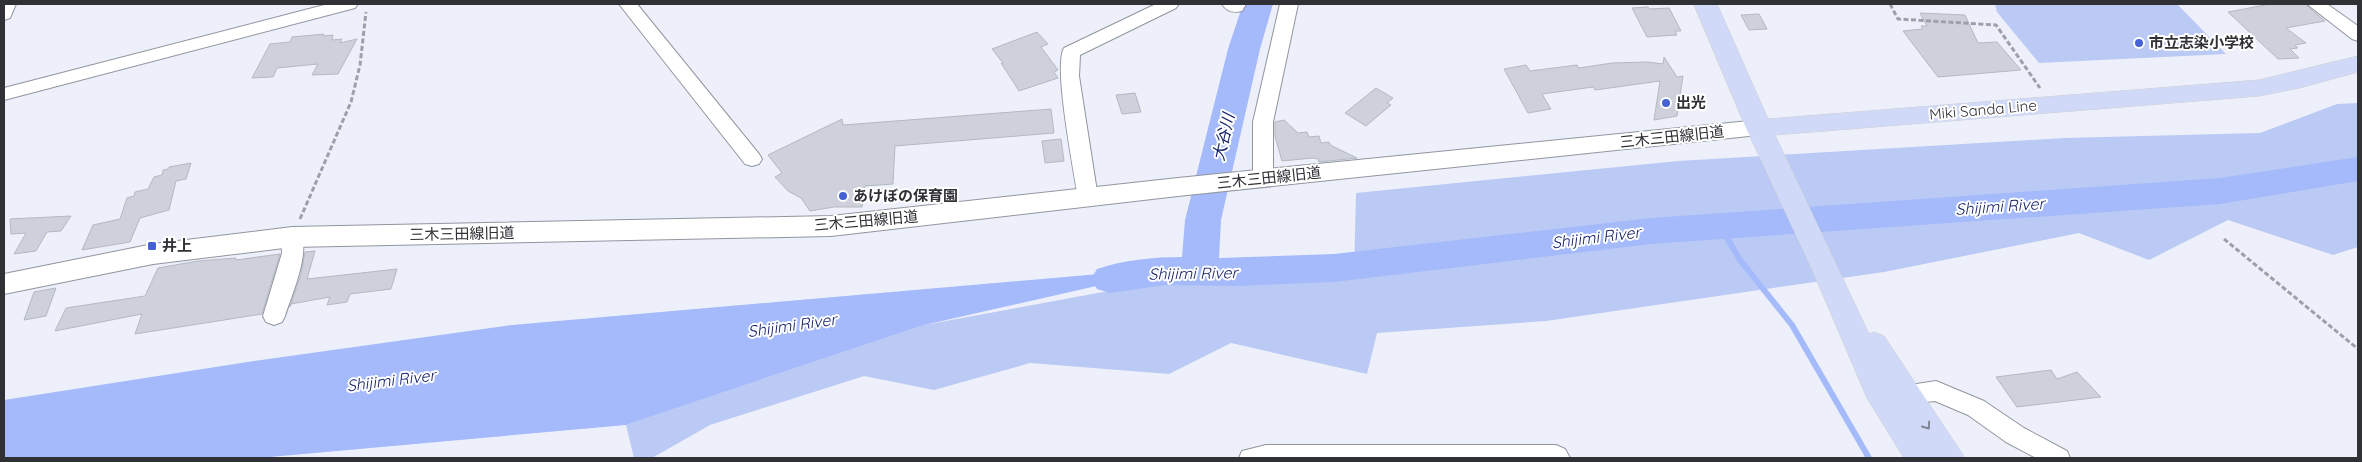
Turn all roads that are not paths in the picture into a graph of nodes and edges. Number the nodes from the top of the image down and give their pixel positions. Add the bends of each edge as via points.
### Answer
1 (6, 4) edge
2 (349, 4) edge
3 (628, 4) edge
4 (1170, 4) edge
5 (1231, 4) edge
6 (1237, 4) edge
7 (1289, 4) edge
8 (1704, 4) edge
9 (2316, 4) edge
10 (4, 14) edge
11 (2358, 35) edge
12 (2358, 64) edge
13 (4, 94) edge
14 (1764, 140) junction
15 (752, 159) dead end
16 (1263, 179) junction
17 (1088, 198) junction
18 (292, 237) junction
19 (4, 284) edge
20 (274, 316) dead end
21 (1894, 396) junction
22 (1262, 458) edge
23 (1558, 458) edge
24 (1920, 458) edge
25 (1950, 458) edge
26 (2058, 458) edge

1 - 10 street
2 - 13 street
3 - 15 street
4 - 17 street via 1071,52 1070,76
5 - 6 street via 1236,7
7 - 16 street via 1263,122
8 - 14 main road
9 - 11 street
12 - 14 main road, Miki Sanda Line via 2259,88 2052,105
14 - 16 street, 三木三田線旧道
14 - 21 main road via 1825,267
16 - 17 street, 三木三田線旧道
17 - 18 street, 三木三田線旧道 via 831,226
18 - 19 street, 三木三田線旧道 via 153,254
18 - 20 street via 293,252
21 - 24 main road
21 -> 25 main road
21 - 26 street via 1936,391 1976,408 2015,435
22 - 23 street

